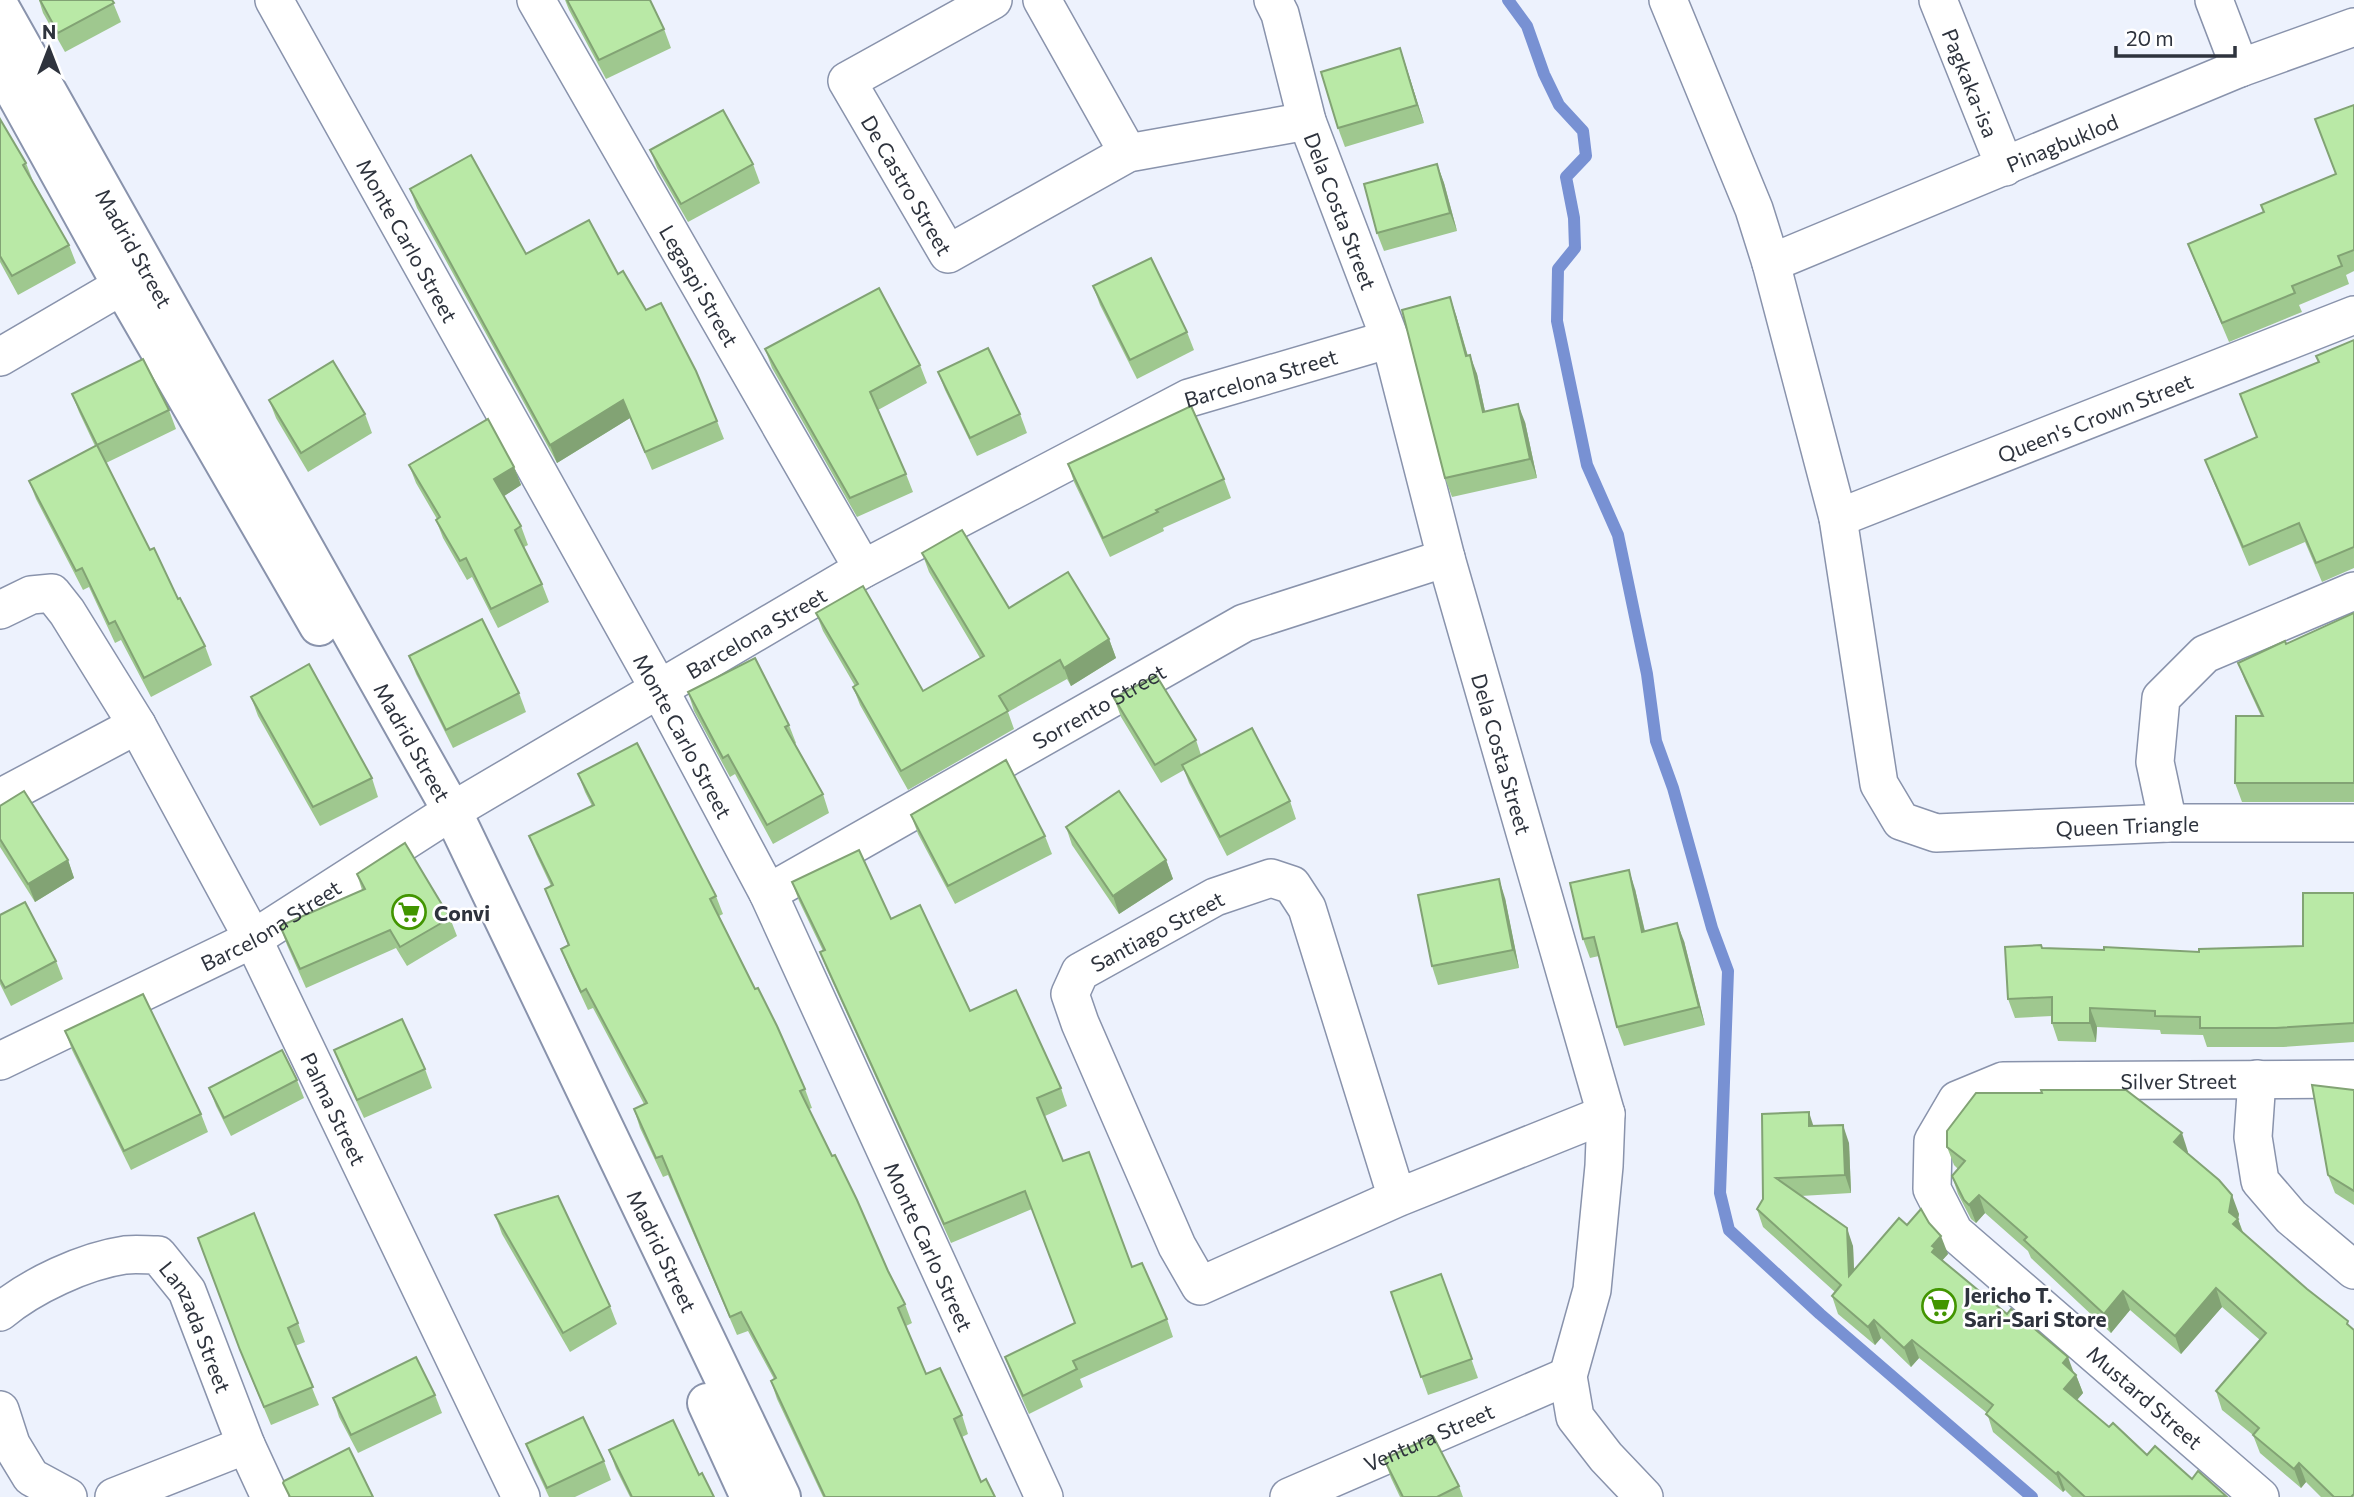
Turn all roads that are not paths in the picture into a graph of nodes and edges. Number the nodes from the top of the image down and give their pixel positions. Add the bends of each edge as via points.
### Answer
1 (274, 0) edge
2 (536, 0) edge
3 (993, 0) edge
4 (1042, 0) edge
5 (1273, 0) edge
6 (1668, 0) edge
7 (1938, 0) edge
8 (2214, 0) edge
9 (0, 8) edge
10 (2354, 27) edge
11 (0, 65) edge
12 (2241, 68) junction
13 (1307, 121) junction
14 (1128, 153) junction
15 (2005, 167) junction
16 (1771, 263) junction
17 (136, 278) junction
18 (2354, 315) edge
19 (1390, 339) junction
20 (0, 357) edge
21 (1838, 519) junction
22 (1446, 558) junction
23 (863, 569) junction
24 (2354, 592) edge
25 (0, 610) edge
26 (659, 689) junction
27 (137, 725) junction
28 (0, 798) edge
29 (443, 817) junction
30 (2168, 823) junction
31 (2354, 823) edge
32 (768, 893) junction
33 (253, 939) junction
34 (0, 1061) edge
35 (2257, 1079) junction
36 (2354, 1079) edge
37 (2003, 1081) joint
38 (1606, 1114) junction
39 (1397, 1198) junction
40 (2354, 1270) edge
41 (0, 1312) edge
42 (1568, 1376) junction
43 (0, 1410) edge
44 (246, 1445) junction
45 (68, 1497) edge
46 (114, 1497) edge
47 (270, 1497) edge
48 (521, 1497) edge
49 (750, 1497) edge
50 (781, 1497) edge
51 (1044, 1497) edge
52 (1289, 1497) edge
53 (1644, 1497) edge
54 (2260, 1497) edge

1 - 26 street, Monte Carlo Street
2 - 23 street, Legaspi Street
3 - 14 street, De Castro Street via 847,81 948,254
4 - 14 street
5 - 13 street, Dela Costa Street
6 - 16 street via 1754,209
7 - 15 street, Pagkaka-isa
8 - 12 street
9 - 17 street, Madrid Street
10 - 12 street, Pinagbuklod
11 - 17 street, Madrid Street
12 - 15 street, Pinagbuklod
13 - 14 street, De Castro Street
13 - 19 street, Dela Costa Street
15 - 16 street, Pinagbuklod
16 - 21 street
17 - 20 street
17 - 29 street, Madrid Street
18 - 21 street, Queen's Crown Street
19 - 22 street, Dela Costa Street
19 - 23 street, Barcelona Street via 1189,398
21 - 30 street, Queen Triangle via 1879,784 1901,821 1936,833
22 - 32 street, Sorrento Street via 1244,623
22 - 38 street, Dela Costa Street
23 - 26 street, Barcelona Street
24 - 30 street via 2205,654 2161,698 2155,762
25 - 27 street, Palma Street via 31,595 52,593
26 - 29 street, Barcelona Street
26 - 32 street, Monte Carlo Street
27 - 28 street
27 - 33 street, Palma Street
29 - 33 street, Barcelona Street
29 - 49 street, Madrid Street
29 - 50 street, Madrid Street
30 - 31 street, Queen Triangle
32 - 51 street, Monte Carlo Street
33 - 34 street, Barcelona Street
33 - 48 street, Palma Street
35 - 36 street, Silver Street
35 - 37 street, Silver Street
35 - 40 street via 2253,1137 2260,1181 2291,1217
37 - 54 street, Mustard Street via 1957,1100 1933,1141 1932,1189 1954,1232
38 - 39 street, Santiago Street
38 - 42 street, Dela Costa Street via 1591,1290
39 - 39 street, Santiago Street via 1200,1286 1177,1246 1080,1023 1070,994 1080,972 1215,897 1271,878 1292,885 1307,908
41 - 44 street, Lanzada Street via 18,1297 89,1264 126,1255 158,1255 187,1291
42 - 52 street, Ventura Street
42 - 53 street, Dela Costa Street via 1575,1416
43 - 45 street via 11,1444 31,1477
44 - 46 street
44 - 47 street, Lanzada Street

